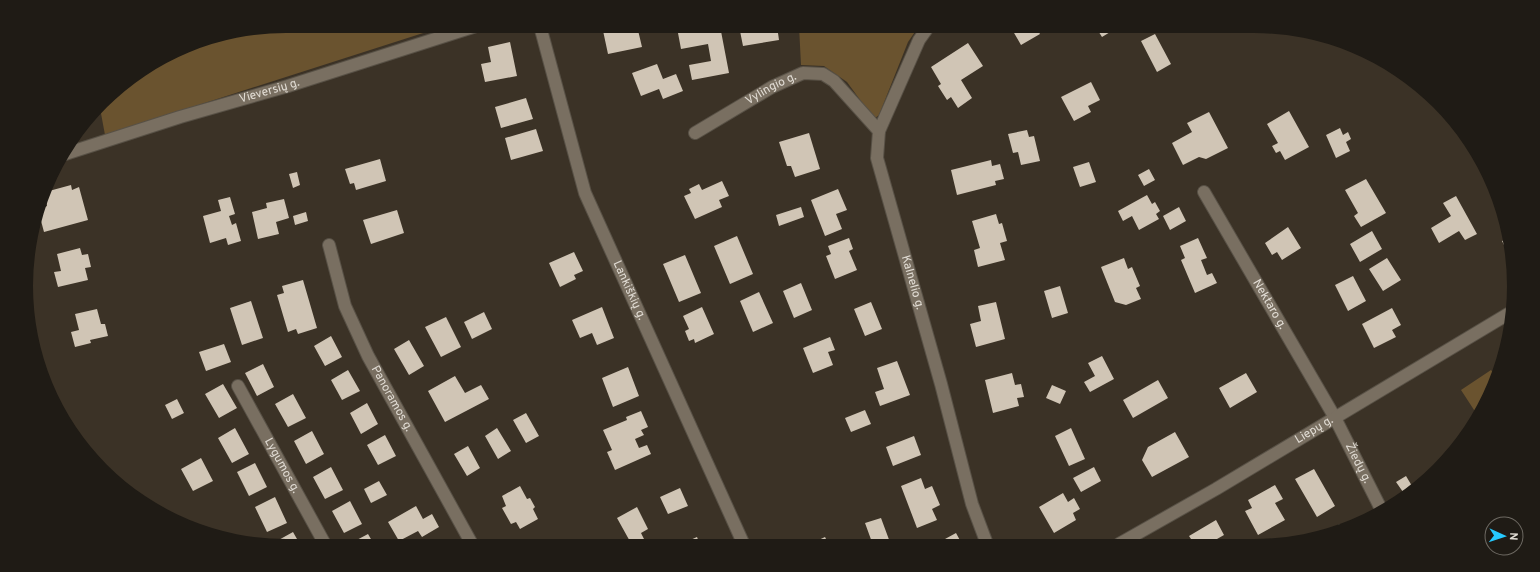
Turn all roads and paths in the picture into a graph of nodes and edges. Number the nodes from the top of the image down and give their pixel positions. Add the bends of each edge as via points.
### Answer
1 (454, 33) edge
2 (542, 33) edge
3 (924, 33) edge
4 (879, 131) junction
5 (695, 133) dead end
6 (72, 152) edge
7 (1204, 192) dead end
8 (329, 245) dead end
9 (1505, 316) edge
10 (238, 386) dead end
11 (1334, 416) junction
12 (1379, 505) edge
13 (322, 539) edge
14 (470, 539) edge
15 (741, 539) edge
16 (985, 539) edge
17 (1128, 539) edge

1 - 6 street, Vieversių g.
2 - 15 street, Lankiškių g. via 585,193
3 - 4 street, Kalnelio g. via 916,46
4 - 5 street, Vylingio g. via 834,81 823,74 803,73 772,87
4 - 16 street, Kalnelio g. via 877,158 972,504
7 - 11 street, Nektaro g.
8 - 14 street, Panoramos g. via 345,306 368,356
9 - 11 street, Liepų g.
10 - 13 street, Lygumos g.
11 - 12 street, Žiedų g.
11 - 17 street, Liepų g. via 1216,489

